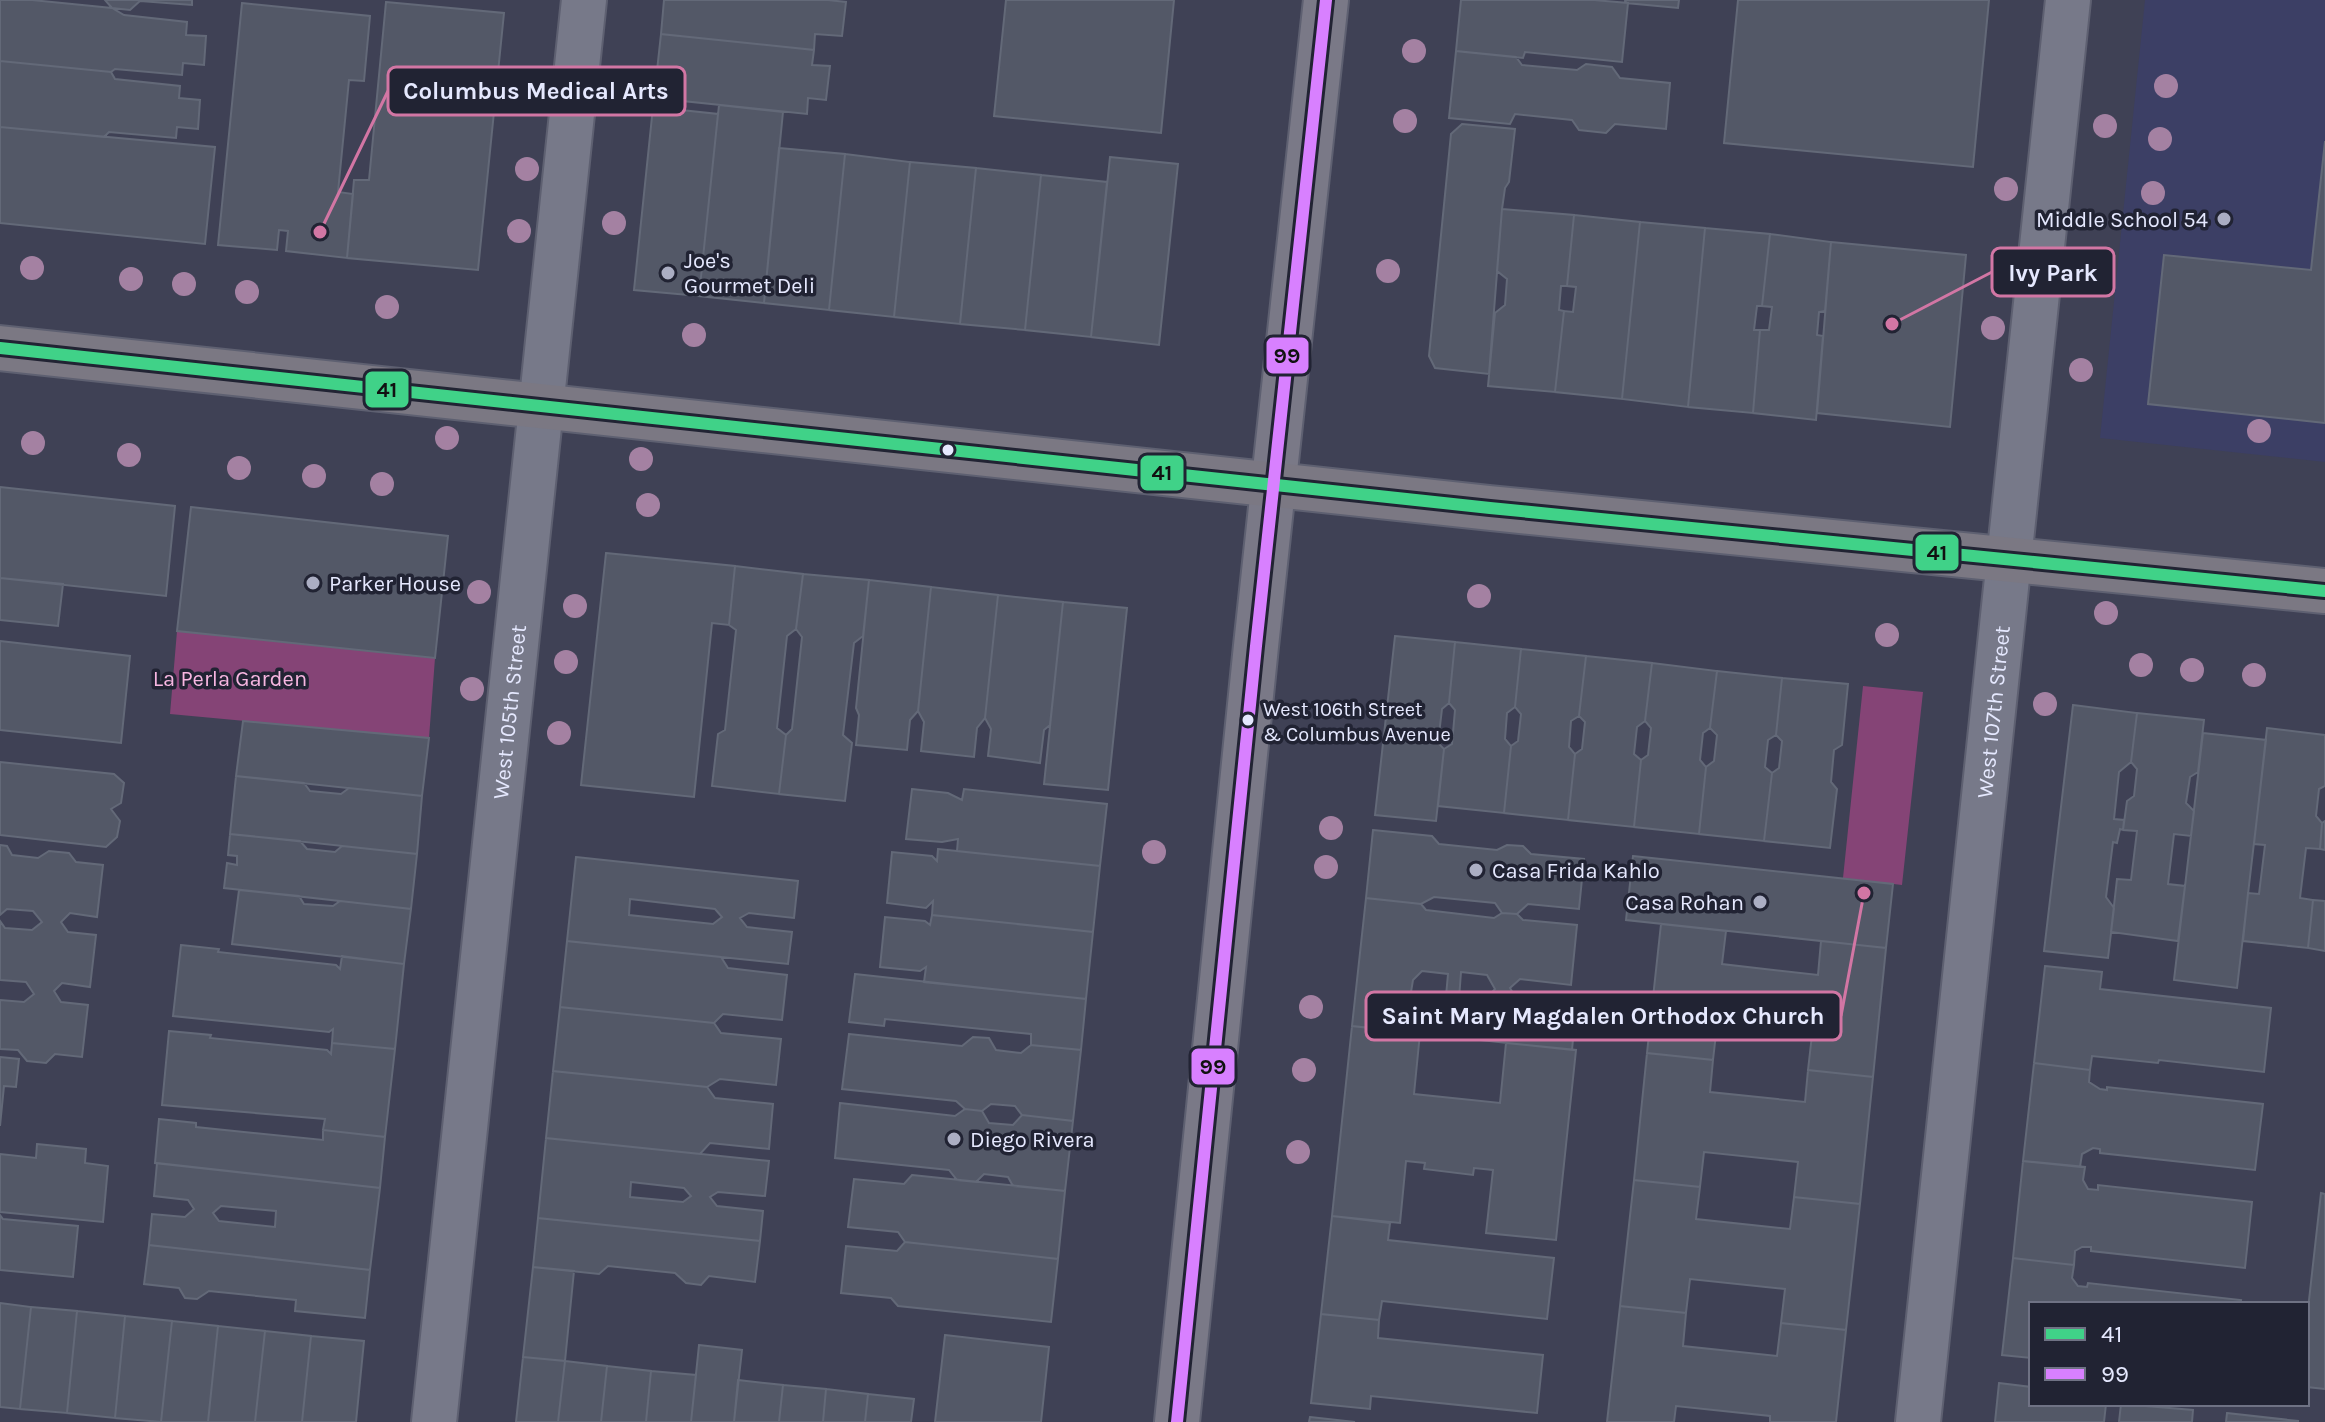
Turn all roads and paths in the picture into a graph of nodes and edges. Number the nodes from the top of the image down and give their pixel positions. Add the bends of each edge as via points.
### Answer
1 (584, 0) edge
2 (1326, 0) edge
3 (2068, 0) edge
4 (0, 348) edge
5 (542, 405) junction
6 (1275, 484) junction
7 (2009, 558) junction
8 (2325, 591) edge
9 (434, 1422) edge
10 (1177, 1422) edge
11 (1918, 1422) edge

1 - 5 street, West 105th Street
2 - 6 main road
3 - 7 street, West 107th Street
4 - 5 main road
5 - 6 main road
5 - 9 street, West 105th Street
6 - 7 main road
6 - 10 main road
7 - 8 main road
7 - 11 street, West 107th Street

